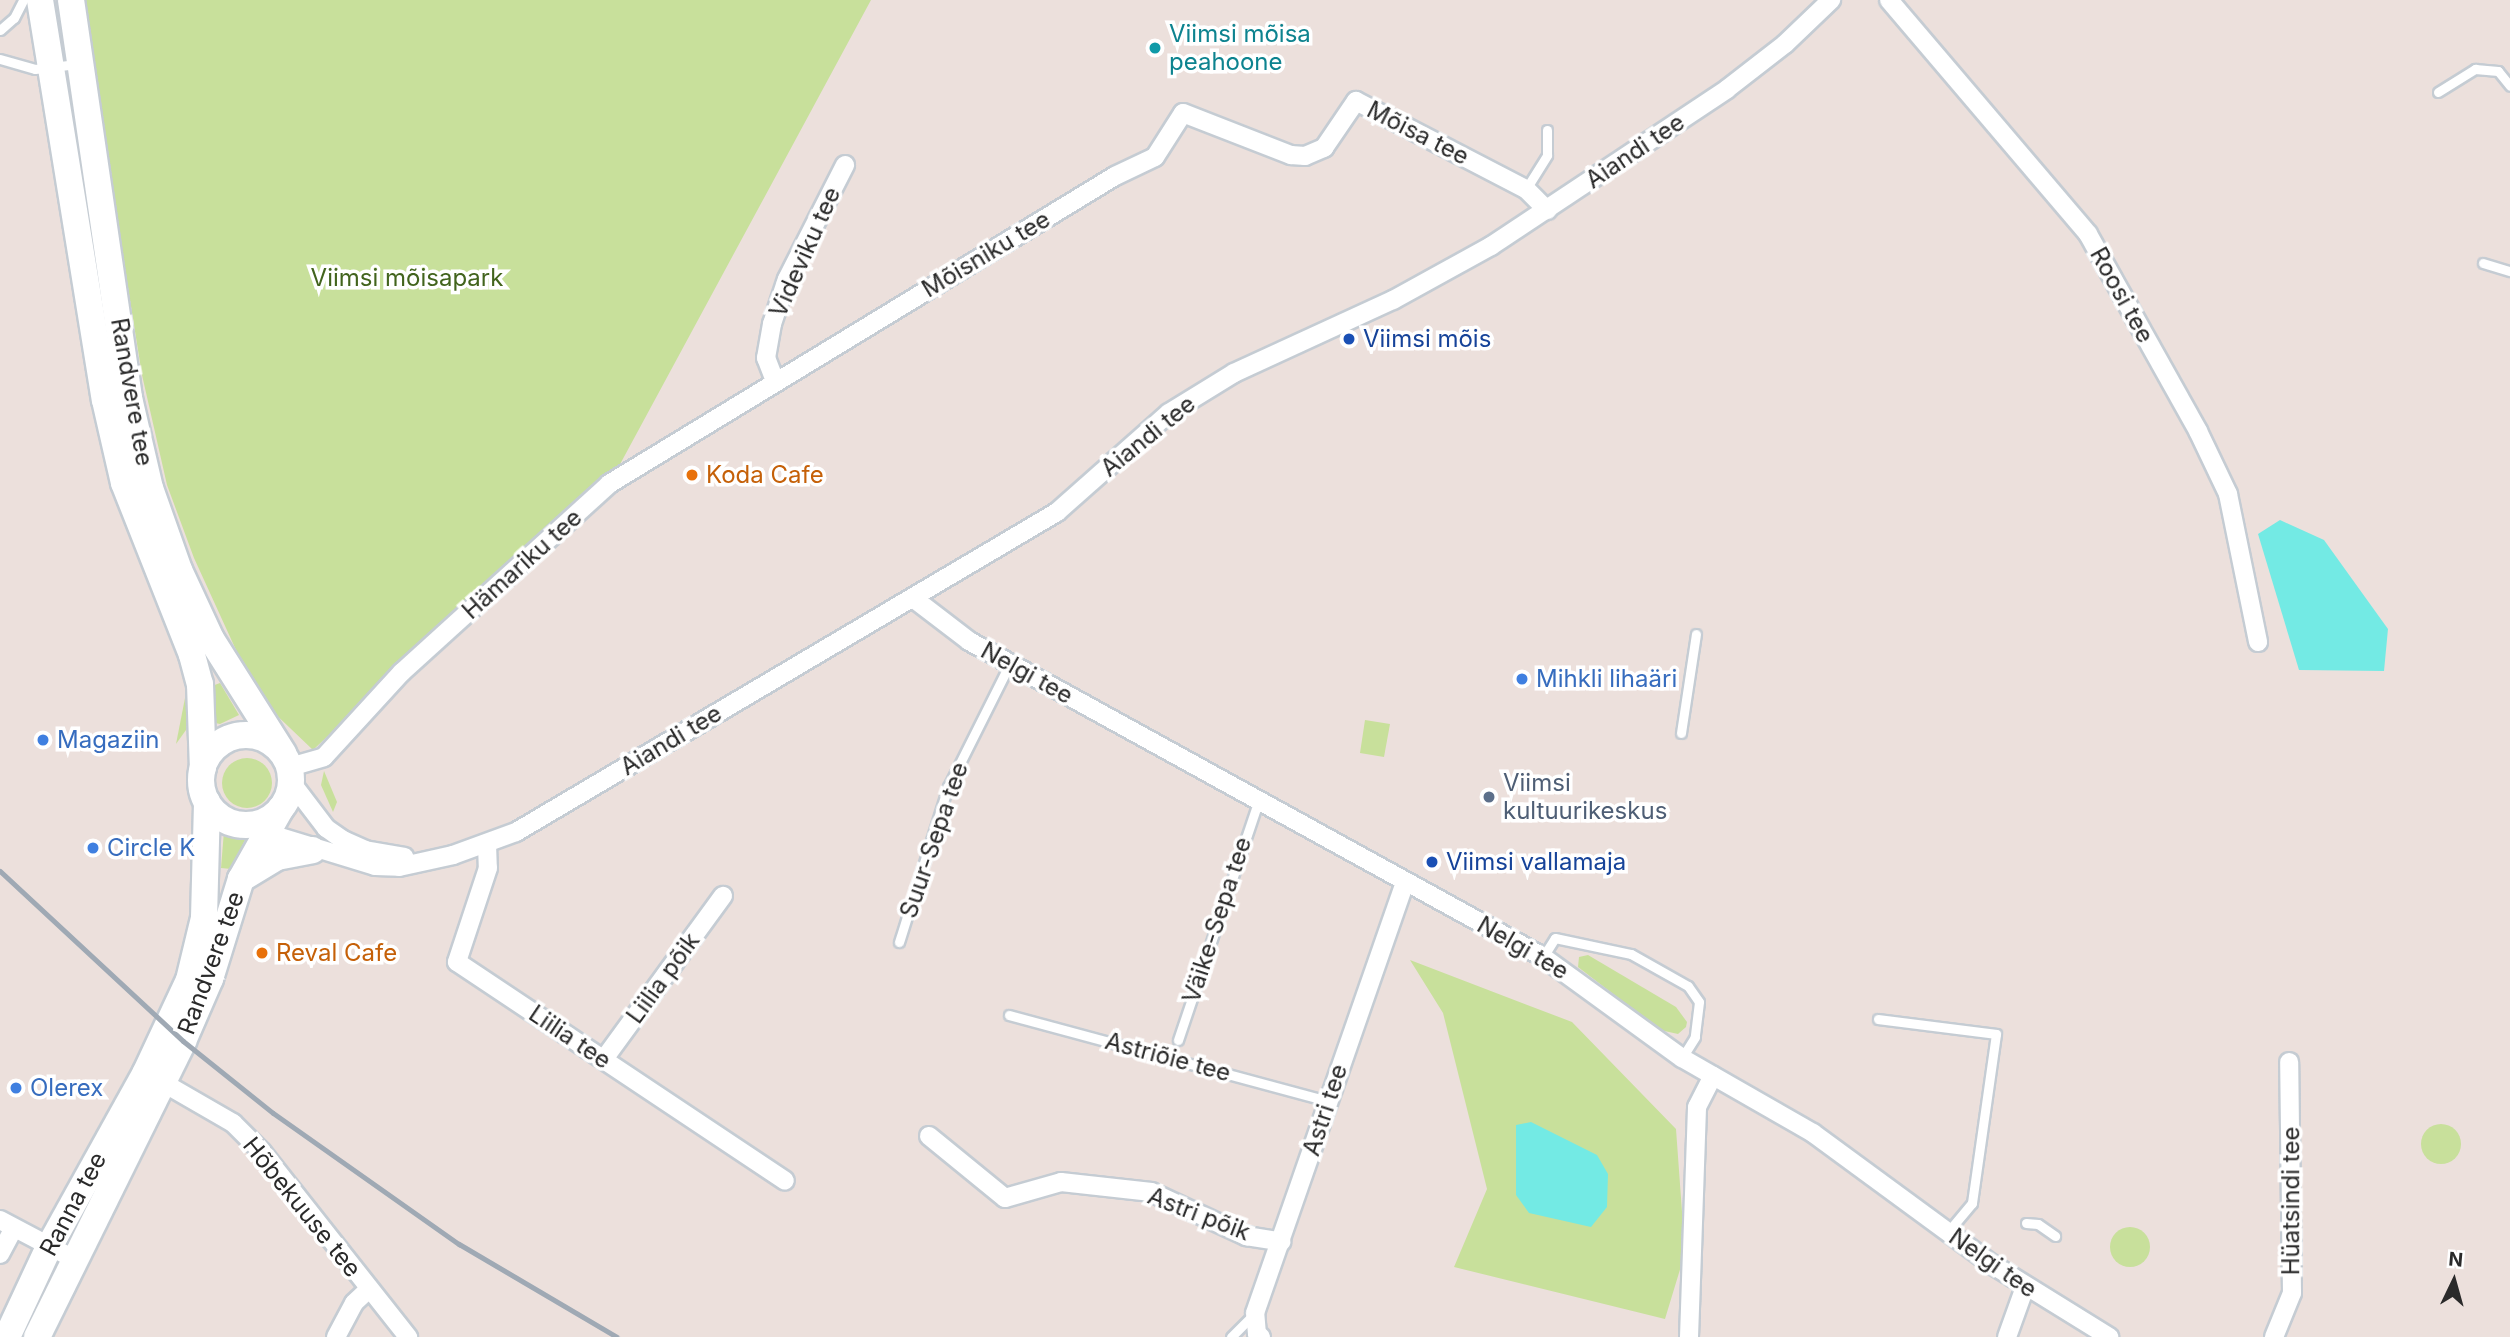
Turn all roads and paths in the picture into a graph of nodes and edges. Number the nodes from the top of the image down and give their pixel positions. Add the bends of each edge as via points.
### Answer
1 (23, 0) edge
2 (40, 0) edge
3 (71, 0) edge
4 (1831, 0) edge
5 (1889, 0) edge
6 (0, 30) edge
7 (0, 59) edge
8 (83, 63) junction
9 (50, 68) junction
10 (2510, 86) edge
11 (2438, 92) dead end
12 (1183, 113) joint
13 (1547, 130) dead end
14 (845, 165) dead end
15 (1526, 189) junction
16 (1547, 210) junction
17 (2483, 263) dead end
18 (2510, 271) edge
19 (775, 381) junction
20 (913, 598) junction
21 (1696, 634) dead end
22 (2258, 642) dead end
23 (1010, 663) junction
24 (1681, 733) dead end
25 (288, 767) junction
26 (203, 768) junction
27 (207, 802) junction
28 (1258, 802) junction
29 (253, 828) junction
30 (487, 844) junction
31 (312, 850) junction
32 (453, 855) junction
33 (241, 879) junction
34 (1405, 882) junction
35 (723, 896) dead end
36 (899, 942) dead end
37 (1543, 957) junction
38 (1009, 1015) dead end
39 (1878, 1019) dead end
40 (1178, 1040) dead end
41 (604, 1059) junction
42 (1682, 1059) junction
43 (2289, 1062) dead end
44 (1713, 1076) junction
45 (155, 1078) junction
46 (1327, 1101) junction
47 (929, 1136) dead end
48 (785, 1181) dead end
49 (2026, 1223) dead end
50 (6, 1225) edge
51 (1948, 1232) junction
52 (2055, 1236) dead end
53 (1282, 1242) junction
54 (48, 1247) junction
55 (0, 1254) edge
56 (76, 1260) junction
57 (2025, 1287) junction
58 (368, 1290) junction
59 (1255, 1312) junction
60 (7, 1337) edge
61 (37, 1337) edge
62 (336, 1337) edge
63 (408, 1337) edge
64 (1231, 1337) edge
65 (1261, 1337) edge
66 (1689, 1337) edge
67 (2007, 1337) edge
68 (2109, 1337) edge
69 (2274, 1337) edge

1 - 6 lane via 14,18
2 - 9 street, Randvere tee
3 - 8 street, Randvere tee
4 - 16 street, Aiandi tee via 1785,44 1727,89
5 - 22 street, Roosi tee via 2088,234 2228,494
7 - 9 lane via 35,69
8 - 9 lane
8 - 25 street, Randvere tee via 130,398 150,488 179,570 211,639
9 - 26 street, Randvere tee via 105,400 124,483 200,684
10 - 11 lane via 2498,71 2476,69
12 - 15 street, Mõisa tee via 1291,155 1305,156 1324,148 1356,101
12 - 19 street, Mõisniku tee via 1155,157 1115,176
13 - 15 lane via 1547,155
14 - 19 street, Videviku tee via 788,279 772,324 766,358
15 - 16 street, Mõisa tee
16 - 20 street, Aiandi tee via 1393,300 1234,373 1169,413 1057,512
17 - 18 lane
19 - 25 street, Hämariku tee via 609,484 402,671 324,757
20 - 23 street, Nelgi tee via 969,641
20 - 30 street, Aiandi tee via 516,832
21 - 24 lane
23 - 28 street, Nelgi tee
23 - 36 lane, Suur-Sepa tee via 948,787
25 - 26 street via 271,742 240,735 215,747
25 - 29 street via 281,808
25 - 32 street, Aiandi tee via 326,828 365,850 419,859
26 - 27 street
27 - 29 street via 222,817
27 - 45 street, Randvere tee via 208,878 199,947
28 - 34 street, Nelgi tee
28 - 40 lane, Väike-Sepa tee
29 - 31 street, Aiandi tee
29 - 33 street, Randvere tee
30 - 32 street, Aiandi tee
30 - 41 street, Liilia tee via 488,868 457,962
31 - 32 street, Aiandi tee via 375,866 399,867
31 - 33 street via 277,857
33 - 45 street, Randvere tee via 210,979
34 - 37 street, Nelgi tee
34 - 46 street, Astri tee
35 - 41 street, Liilia põik
37 - 42 street, Nelgi tee
37 - 42 lane via 1555,938 1631,954 1688,986 1699,1002 1695,1037
38 - 46 lane, Astriõie tee
39 - 51 lane via 1996,1034 1972,1203
41 - 48 street, Liilia tee
42 - 44 street, Nelgi tee
43 - 69 street, Hüatsindi tee via 2292,1293
44 - 51 street, Nelgi tee via 1813,1133
44 - 66 street via 1697,1107
45 - 54 street, Ranna tee
45 - 56 street, Ranna tee
45 - 58 street, Hõbekuuse tee via 233,1123 262,1152
46 - 53 street, Astri tee
47 - 53 street, Astri põik via 1005,1198 1061,1182 1151,1192 1246,1236
49 - 52 lane via 2038,1224
50 - 54 street
50 - 55 street
51 - 57 street, Nelgi tee
53 - 59 street, Astri tee
54 - 56 street
54 - 60 street, Ranna tee
56 - 61 street, Ranna tee
57 - 67 street
57 - 68 street, Nelgi tee
58 - 62 street via 354,1303
58 - 63 street, Hõbekuuse tee
59 - 64 lane
59 - 65 street

